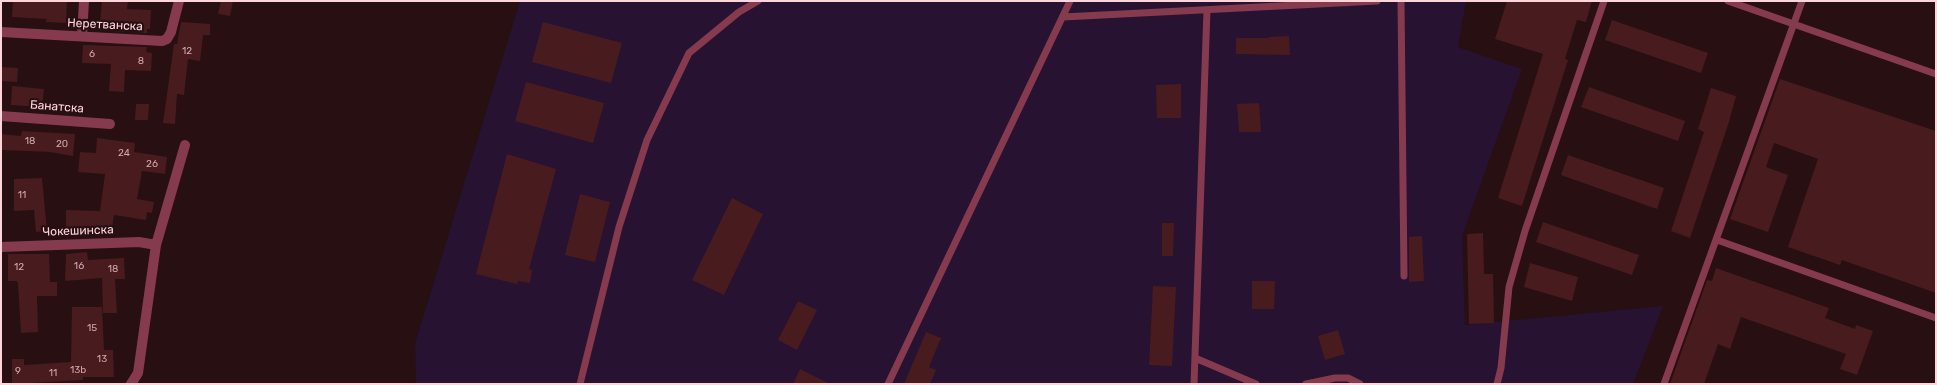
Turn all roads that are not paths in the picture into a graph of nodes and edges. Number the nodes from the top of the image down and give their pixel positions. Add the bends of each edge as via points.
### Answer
1 (84, 1) edge
2 (179, 1) edge
3 (758, 1) edge
4 (1070, 1) edge
5 (1377, 1) edge
6 (1401, 1) edge
7 (1604, 1) edge
8 (1728, 1) edge
9 (1802, 1) edge
10 (1208, 10) junction
11 (1063, 17) junction
12 (1795, 24) junction
13 (1, 32) edge
14 (82, 36) junction
15 (1936, 74) edge
16 (1, 116) edge
17 (110, 124) dead end
18 (185, 145) dead end
19 (1717, 240) junction
20 (156, 245) junction
21 (1, 247) edge
22 (1404, 276) dead end
23 (1936, 318) edge
24 (1195, 358) junction
25 (131, 384) edge
26 (580, 384) edge
27 (888, 384) edge
28 (1194, 384) edge
29 (1256, 384) edge
30 (1306, 384) edge
31 (1360, 384) edge
32 (1497, 384) edge
33 (1664, 384) edge

1 - 14 street
2 - 14 street, Неретванска via 171,32 162,41
3 - 26 lane via 739,12 689,53 647,140 619,227
4 - 11 lane
5 - 10 lane
6 - 22 lane
7 - 32 lane via 1509,287
8 - 12 lane
9 - 12 lane
10 - 11 lane
10 - 24 lane
11 - 27 lane
12 - 15 lane
12 - 19 lane
13 - 14 street, Неретванска
16 - 17 street, Банатска
18 - 20 street
19 - 23 lane
19 - 33 lane
20 - 21 street, Чокешинска via 139,242
20 - 25 street via 138,373
24 - 28 lane
24 - 29 lane
30 - 31 lane via 1348,378

